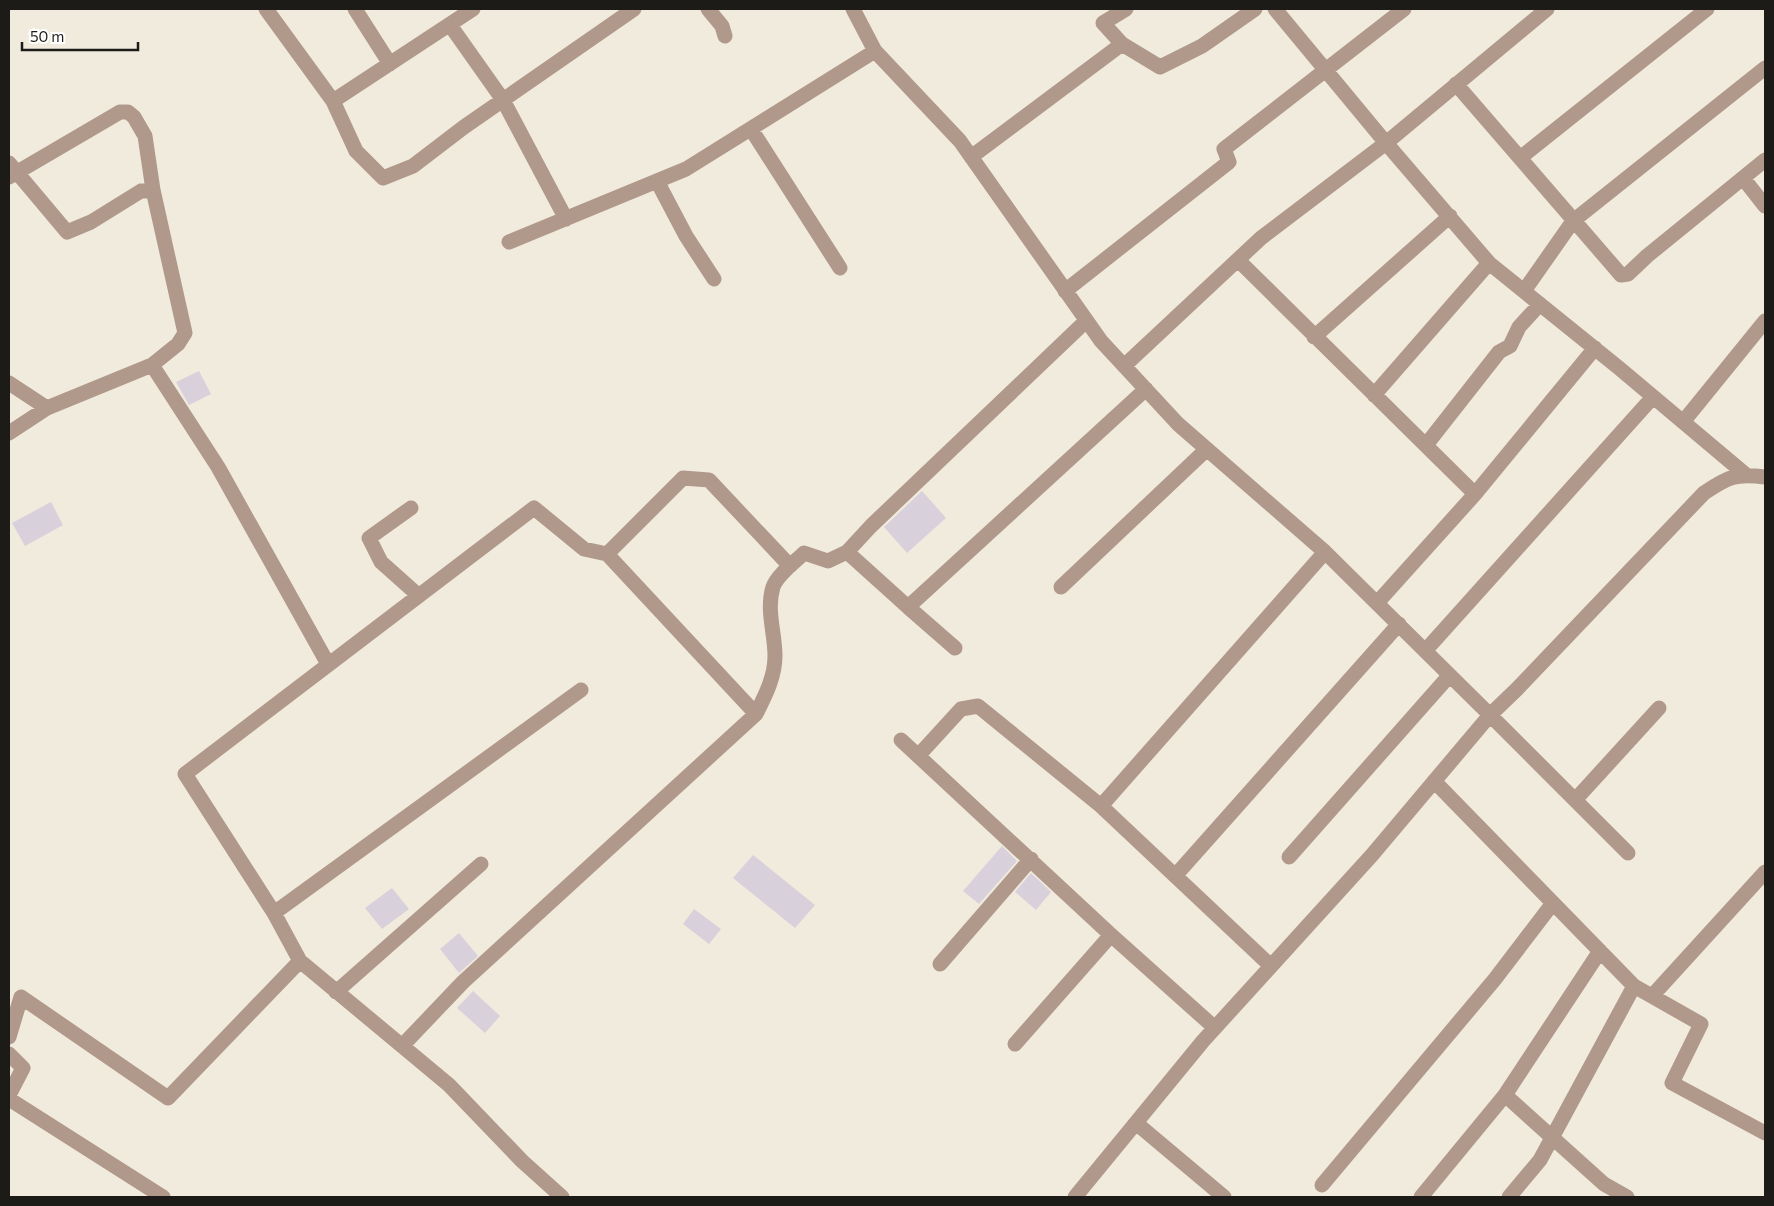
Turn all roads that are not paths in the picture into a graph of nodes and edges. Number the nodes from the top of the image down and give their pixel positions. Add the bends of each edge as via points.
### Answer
1 (266, 9) edge
2 (355, 9) edge
3 (473, 9) edge
4 (634, 9) edge
5 (708, 9) edge
6 (852, 9) edge
7 (1126, 9) edge
8 (1254, 9) edge
9 (1275, 9) edge
10 (1404, 9) edge
11 (1547, 9) edge
12 (1707, 9) edge
13 (450, 24) junction
14 (725, 36) dead end
15 (1122, 44) junction
16 (875, 51) junction
17 (390, 64) junction
18 (1765, 68) edge
19 (1326, 71) junction
20 (1456, 84) junction
21 (503, 100) junction
22 (333, 101) junction
23 (751, 129) junction
24 (1386, 143) junction
25 (971, 157) junction
26 (1520, 158) junction
27 (1765, 160) edge
28 (12, 171) edge
29 (1743, 178) junction
30 (658, 181) junction
31 (153, 190) junction
32 (1765, 206) edge
33 (1450, 216) junction
34 (566, 219) junction
35 (1573, 222) junction
36 (509, 242) dead end
37 (1238, 260) junction
38 (1489, 263) junction
39 (840, 268) dead end
40 (714, 279) dead end
41 (1065, 291) junction
42 (1524, 292) junction
43 (1540, 304) junction
44 (1086, 321) junction
45 (1765, 321) edge
46 (1314, 337) junction
47 (1595, 348) junction
48 (152, 365) junction
49 (1124, 366) junction
50 (9, 383) edge
51 (1146, 389) junction
52 (1374, 395) junction
53 (1653, 397) junction
54 (47, 408) junction
55 (1683, 422) junction
56 (9, 433) edge
57 (1426, 445) junction
58 (1207, 449) junction
59 (1744, 474) junction
60 (1765, 477) edge
61 (1475, 494) junction
62 (411, 508) dead end
63 (847, 552) junction
64 (1325, 552) junction
65 (607, 554) junction
66 (790, 566) junction
67 (1061, 587) dead end
68 (418, 595) junction
69 (1377, 602) junction
70 (908, 607) junction
71 (1399, 624) junction
72 (955, 648) dead end
73 (1425, 651) junction
74 (328, 664) junction
75 (1449, 676) junction
76 (581, 690) dead end
77 (1660, 708) dead end
78 (756, 714) junction
79 (1490, 715) junction
80 (901, 740) dead end
81 (918, 756) junction
82 (1434, 781) junction
83 (1576, 799) junction
84 (1100, 806) junction
85 (1628, 853) dead end
86 (1289, 857) dead end
87 (1031, 859) junction
88 (481, 864) dead end
89 (1765, 872) edge
90 (1175, 876) junction
91 (1553, 903) junction
92 (274, 913) junction
93 (1111, 935) junction
94 (1600, 951) junction
95 (300, 961) junction
96 (940, 964) dead end
97 (1271, 966) junction
98 (1634, 986) junction
99 (336, 992) junction
100 (1652, 996) junction
101 (1215, 1028) junction
102 (9, 1037) edge
103 (1015, 1044) dead end
104 (402, 1046) junction
105 (9, 1054) edge
106 (9, 1095) edge
107 (1506, 1095) junction
108 (9, 1099) edge
109 (1136, 1123) junction
110 (1765, 1133) edge
111 (1552, 1138) junction
112 (1322, 1185) dead end
113 (163, 1197) edge
114 (562, 1197) edge
115 (1075, 1197) edge
116 (1224, 1197) edge
117 (1421, 1197) edge
118 (1509, 1197) edge
119 (1627, 1197) edge

1 - 22 street
2 - 17 street
3 - 13 street
4 - 21 street
5 - 14 street via 722,26
6 - 16 street
7 - 15 street via 1103,23
8 - 15 street via 1202,46 1160,66
9 - 19 street
10 - 19 street
11 - 20 street
12 - 26 street
13 - 17 street
13 - 21 street
15 - 25 street
16 - 23 street
16 - 25 street via 960,141
17 - 22 street
18 - 35 street
19 - 24 street
19 - 41 street via 1224,148 1229,162
20 - 24 street
20 - 26 street
21 - 22 street via 413,166 383,178 356,151
21 - 34 street
23 - 30 street via 686,169
23 - 39 street
24 - 33 street
24 - 37 street via 1261,238
25 - 41 street
26 - 35 street
27 - 29 street
28 - 31 street via 67,232 91,222 141,191
28 - 31 street via 104,120 120,112 128,112 140,124 145,136
29 - 32 street
29 - 35 street via 1628,274 1620,275 1614,270
30 - 34 street
30 - 40 street via 686,236
31 - 48 street via 185,333 178,344
33 - 38 street
33 - 46 street
34 - 36 street
35 - 42 street
37 - 46 street
37 - 49 street
38 - 42 street
38 - 52 street
41 - 44 street
42 - 43 street
43 - 47 street
43 - 57 street via 1520,327 1510,346 1499,352
44 - 49 street
44 - 63 street
45 - 55 street
46 - 52 street
47 - 53 street
47 - 61 street
48 - 54 street
48 - 74 street via 218,467
49 - 51 street
50 - 54 street
51 - 58 street via 1178,424
51 - 70 street
52 - 57 street
53 - 55 street
53 - 73 street
54 - 56 street
55 - 59 street
57 - 61 street
58 - 64 street
58 - 67 street
59 - 60 street
59 - 79 street via 1724,480 1704,494
61 - 69 street
62 - 68 street via 369,538 381,562
63 - 66 street via 828,561 804,553
63 - 70 street
64 - 69 street
64 - 84 street
65 - 66 street via 683,478 709,480
65 - 68 street via 584,549 534,508
65 - 78 street
66 - 78 street via 773,586 770,616 775,657 769,688
68 - 74 street
69 - 71 street
70 - 72 street
71 - 73 street
71 - 90 street
73 - 75 street
74 - 92 street via 185,774
75 - 79 street
75 - 86 street
76 - 92 street
77 - 83 street
78 - 104 street via 463,982
79 - 82 street
79 - 83 street
80 - 81 street
81 - 84 street via 961,709 978,706
81 - 87 street
82 - 91 street
82 - 97 street
83 - 85 street
84 - 90 street
87 - 93 street
87 - 96 street
88 - 99 street
89 - 100 street
90 - 97 street
91 - 94 street
91 - 112 street via 1495,979
92 - 95 street
93 - 101 street
93 - 103 street
94 - 98 street
94 - 107 street
95 - 99 street
95 - 102 street via 168,1098 22,997
97 - 101 street
98 - 100 street
98 - 111 street
99 - 104 street
100 - 110 street via 1701,1024 1672,1082
101 - 109 street
104 - 114 street via 449,1085 522,1161
105 - 106 street via 23,1068
107 - 111 street
107 - 117 street
108 - 113 street
109 - 115 street
109 - 116 street
111 - 118 street via 1540,1160
111 - 119 street via 1604,1184

